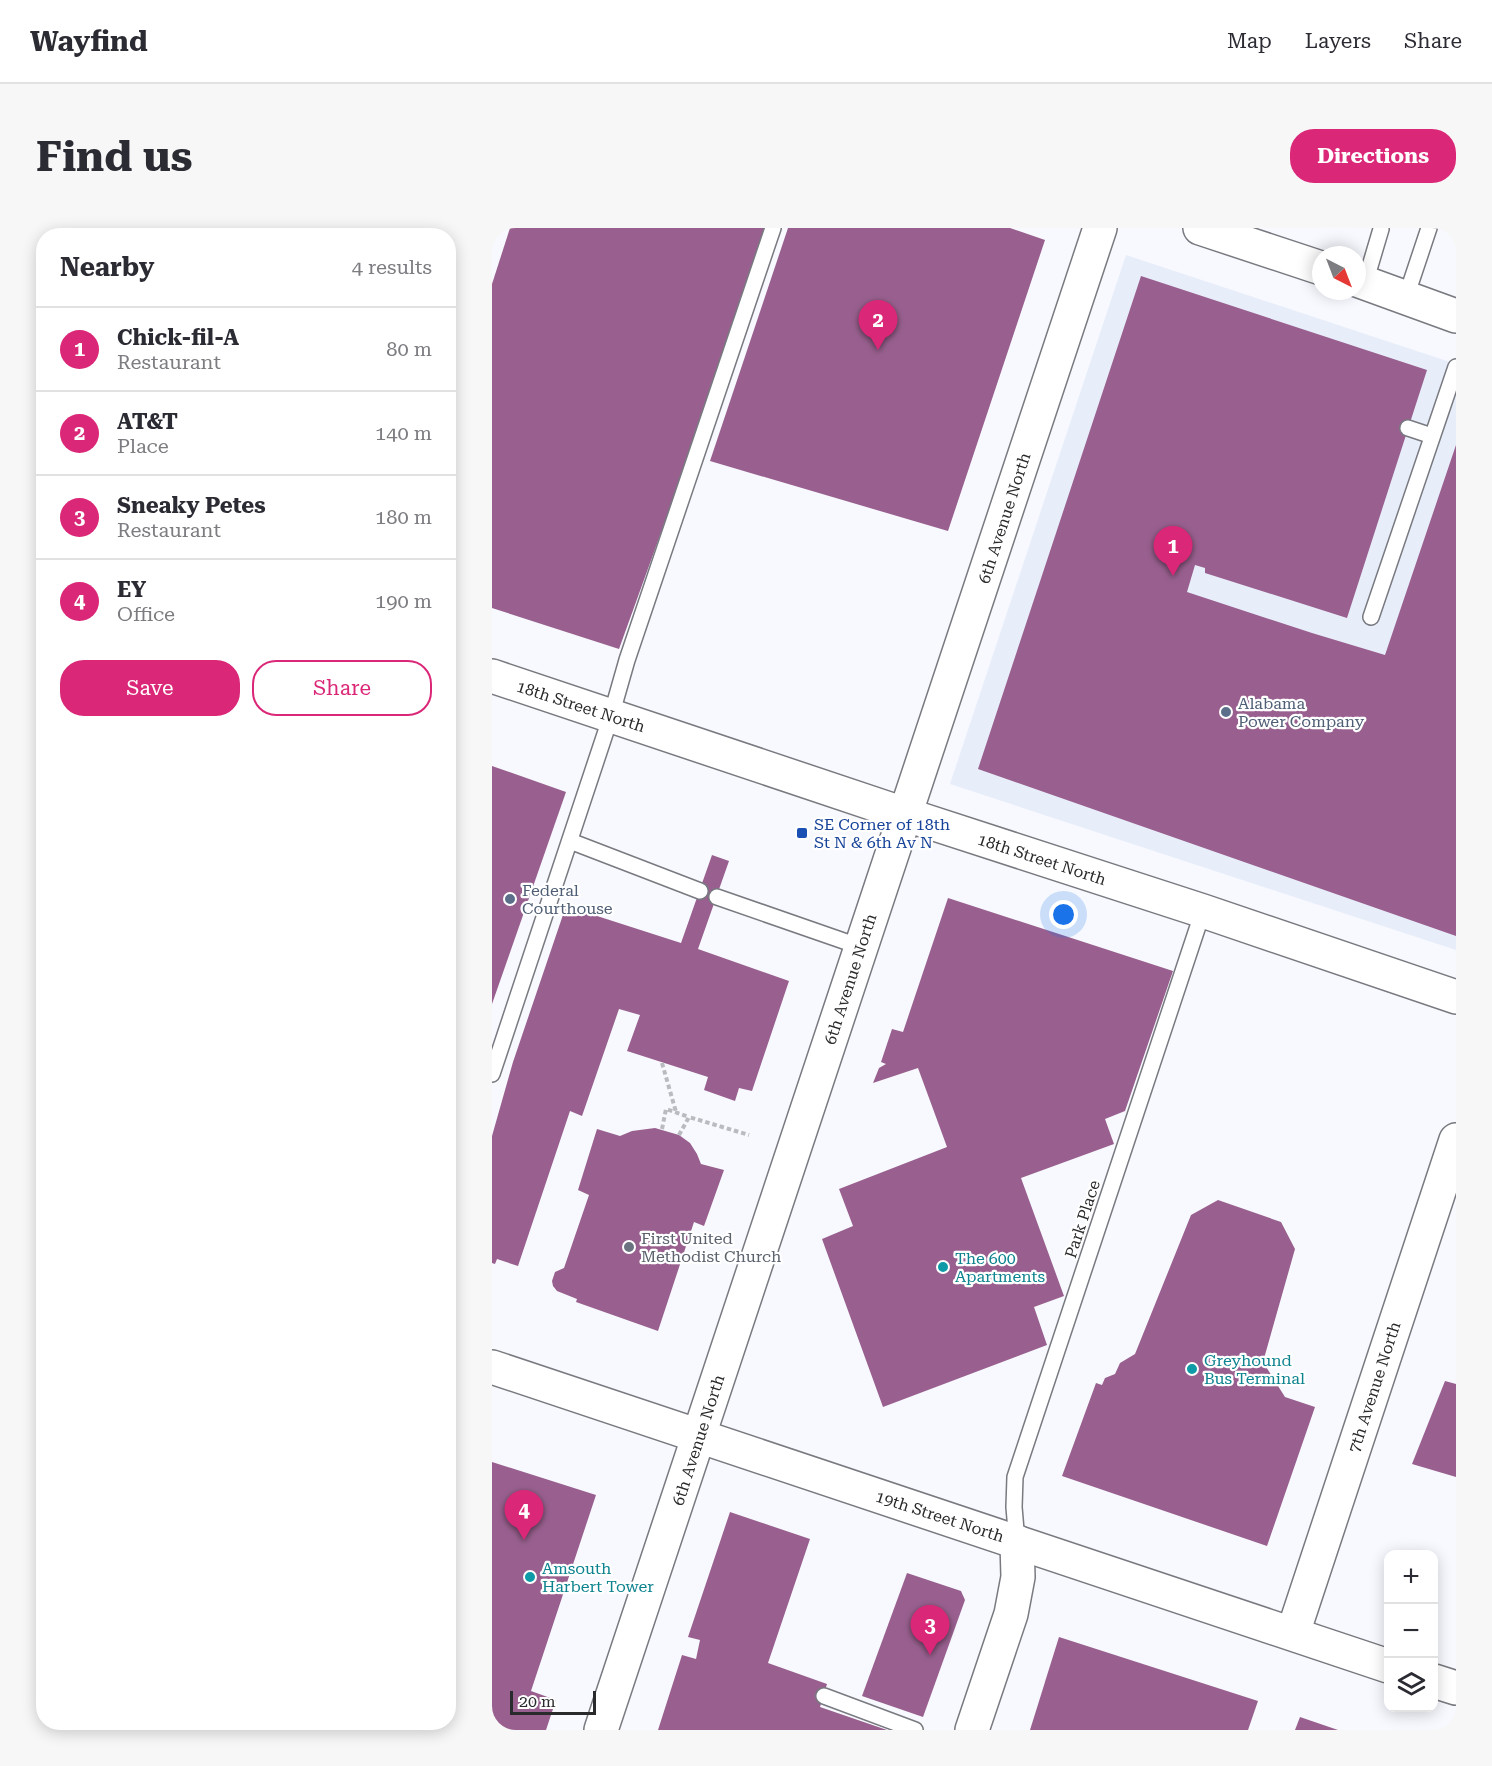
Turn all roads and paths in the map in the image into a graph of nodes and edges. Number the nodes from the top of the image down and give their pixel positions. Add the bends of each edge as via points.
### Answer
1 (773, 228) edge
2 (1100, 228) edge
3 (1200, 228) edge
4 (1429, 228) edge
5 (1381, 229) edge
6 (1312, 265) edge
7 (1366, 269) edge
8 (1366, 284) edge
9 (1406, 297) junction
10 (1456, 316) edge
11 (1456, 367) edge
12 (1408, 428) dead end
13 (1432, 436) junction
14 (1371, 617) dead end
15 (492, 676) edge
16 (611, 716) junction
17 (904, 814) junction
18 (570, 841) junction
19 (700, 891) dead end
20 (717, 897) dead end
21 (1203, 910) junction
22 (861, 947) junction
23 (1456, 997) edge
24 (662, 1063) dead end
25 (492, 1074) edge
26 (676, 1113) junction
27 (689, 1117) junction
28 (662, 1129) dead end
29 (679, 1135) dead end
30 (749, 1135) dead end
31 (1456, 1140) edge
32 (492, 1367) edge
33 (699, 1436) junction
34 (1017, 1542) junction
35 (1293, 1633) junction
36 (1384, 1664) edge
37 (1438, 1682) edge
38 (1456, 1688) edge
39 (824, 1696) dead end
40 (601, 1730) edge
41 (915, 1730) edge
42 (972, 1730) edge

1 - 16 lane
2 - 17 main road, 6th Avenue North
3 - 6 main road
4 - 9 lane
5 - 7 lane
8 - 9 main road
9 - 10 main road
11 - 13 lane
12 - 13 lane
13 - 14 lane
15 - 16 main road, 18th Street North
16 - 17 main road, 18th Street North
16 - 18 lane
17 - 21 main road, 18th Street North
17 - 22 main road, 6th Avenue North
18 - 19 lane
18 - 25 lane
20 - 22 lane
21 - 23 main road, 18th Street North
21 - 34 lane, Park Place via 1015,1477
22 - 33 main road, 6th Avenue North
24 - 26 path
26 - 27 path
26 - 28 path via 666,1108
27 - 29 path
27 - 30 path
31 - 35 main road, 7th Avenue North
32 - 33 main road, 19th Street North
33 - 34 main road, 19th Street North
33 - 40 main road, 6th Avenue North
34 - 35 main road, 19th Street North
34 - 42 main road via 1018,1577 1011,1614
35 - 36 main road, 19th Street North
37 - 38 main road
39 - 41 lane

